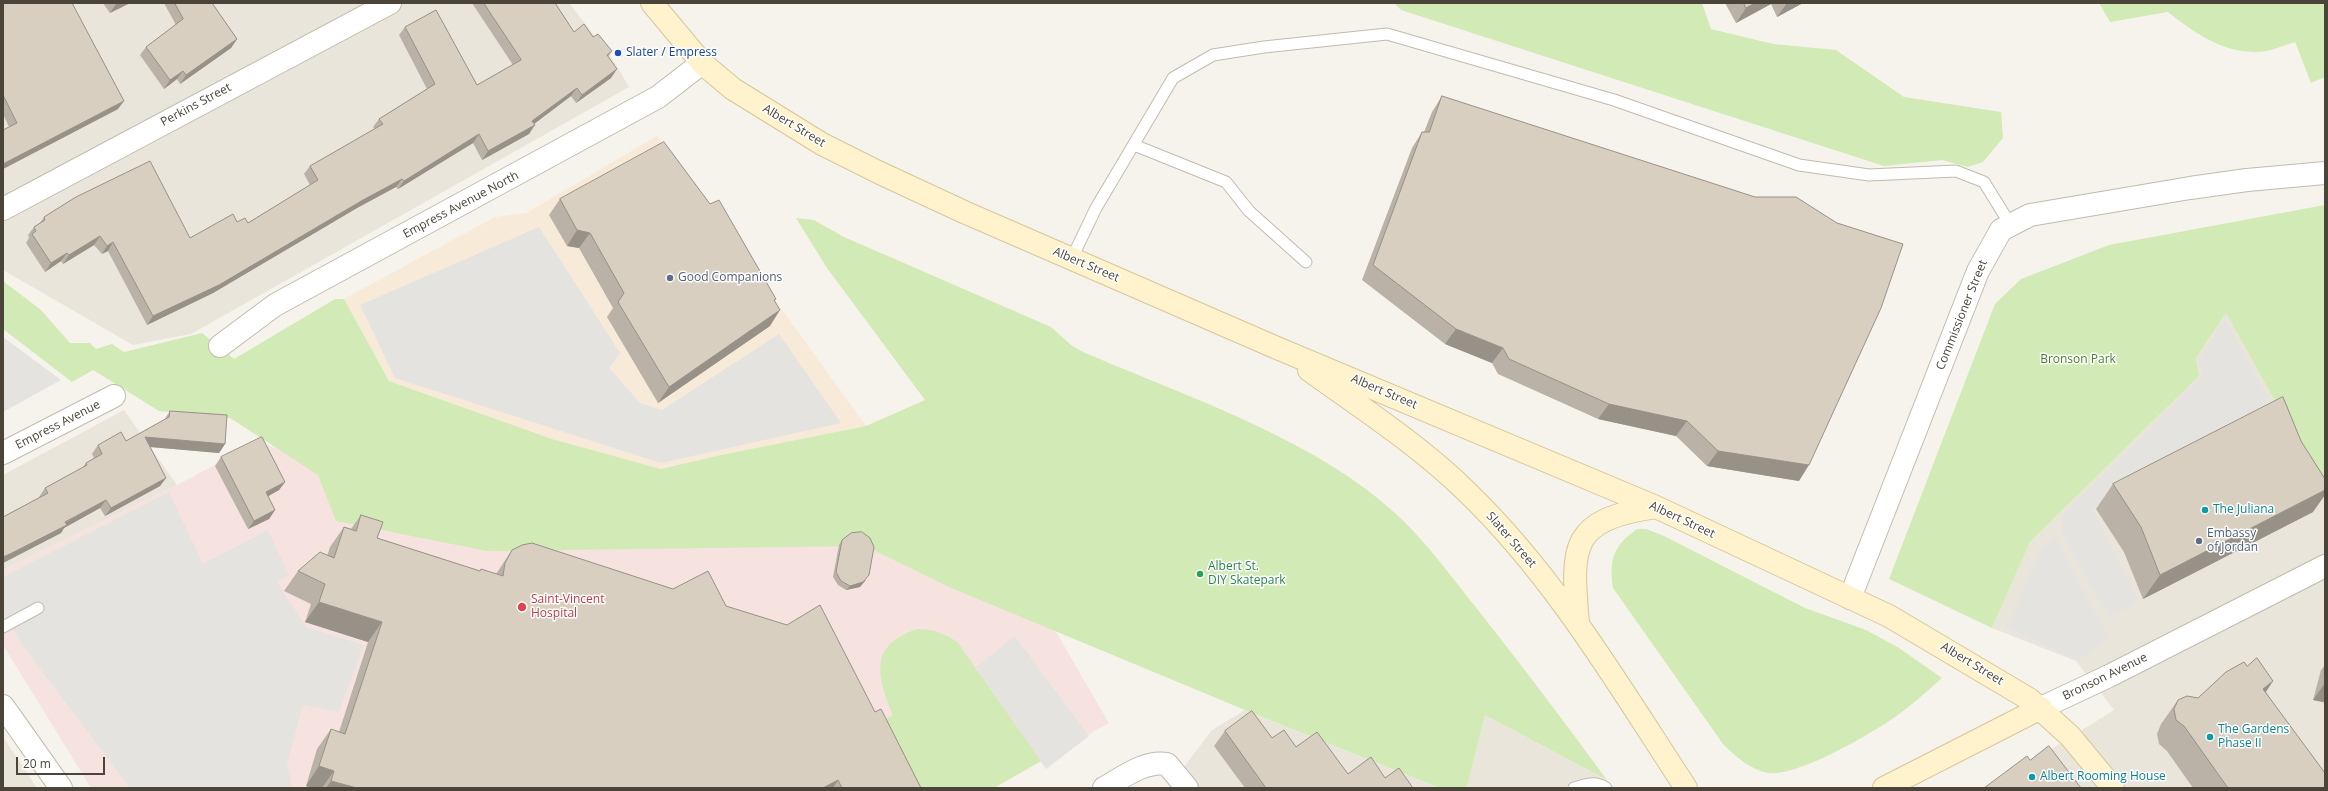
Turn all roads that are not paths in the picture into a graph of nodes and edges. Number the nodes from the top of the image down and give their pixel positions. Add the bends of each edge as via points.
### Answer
1 (390, 3) edge
2 (652, 3) edge
3 (702, 63) junction
4 (1134, 145) junction
5 (2322, 171) edge
6 (3, 208) edge
7 (2010, 224) junction
8 (1072, 258) junction
9 (1306, 262) dead end
10 (220, 346) dead end
11 (1277, 348) junction
12 (114, 396) dead end
13 (3, 453) edge
14 (1656, 507) junction
15 (2325, 566) edge
16 (1850, 598) junction
17 (38, 608) dead end
18 (1578, 624) junction
19 (3, 628) edge
20 (3, 706) edge
21 (2041, 708) junction
22 (61, 788) edge
23 (1104, 788) edge
24 (1187, 788) edge
25 (1574, 788) edge
26 (1606, 788) edge
27 (1686, 788) edge
28 (1884, 788) edge
29 (2113, 788) edge

1 - 6 street, Perkins Street
2 - 3 main road, Albert Street
3 - 8 main road, Albert Street via 733,89 822,144 957,209
3 - 10 street, Empress Avenue North via 658,97 275,305
4 - 7 lane via 1173,78 1213,55 1387,34 1614,100 1800,165 1869,175 1956,172 1984,182
4 - 8 lane via 1096,208
4 - 9 lane via 1226,182 1249,211
5 - 7 street, Commissioner Street via 2078,205 2030,215
7 - 16 street, Commissioner Street via 2001,230 1978,271
8 - 11 main road, Albert Street
11 - 14 main road, Albert Street
11 - 18 main road, Slater Street via 1419,449 1467,491 1506,531
12 - 13 street, Empress Avenue
14 - 16 main road, Albert Street
14 - 18 main road via 1630,511 1609,518 1586,534 1575,554
15 - 21 street, Bronson Avenue via 2116,673
16 - 21 main road, Albert Street via 1926,637
17 - 19 lane
18 - 27 main road, Slater Street
20 - 22 street
21 - 28 main road, Bronson Avenue
21 - 29 main road, Albert Street via 2070,736
23 - 24 street via 1158,762 1167,764
25 - 26 lane via 1599,783

